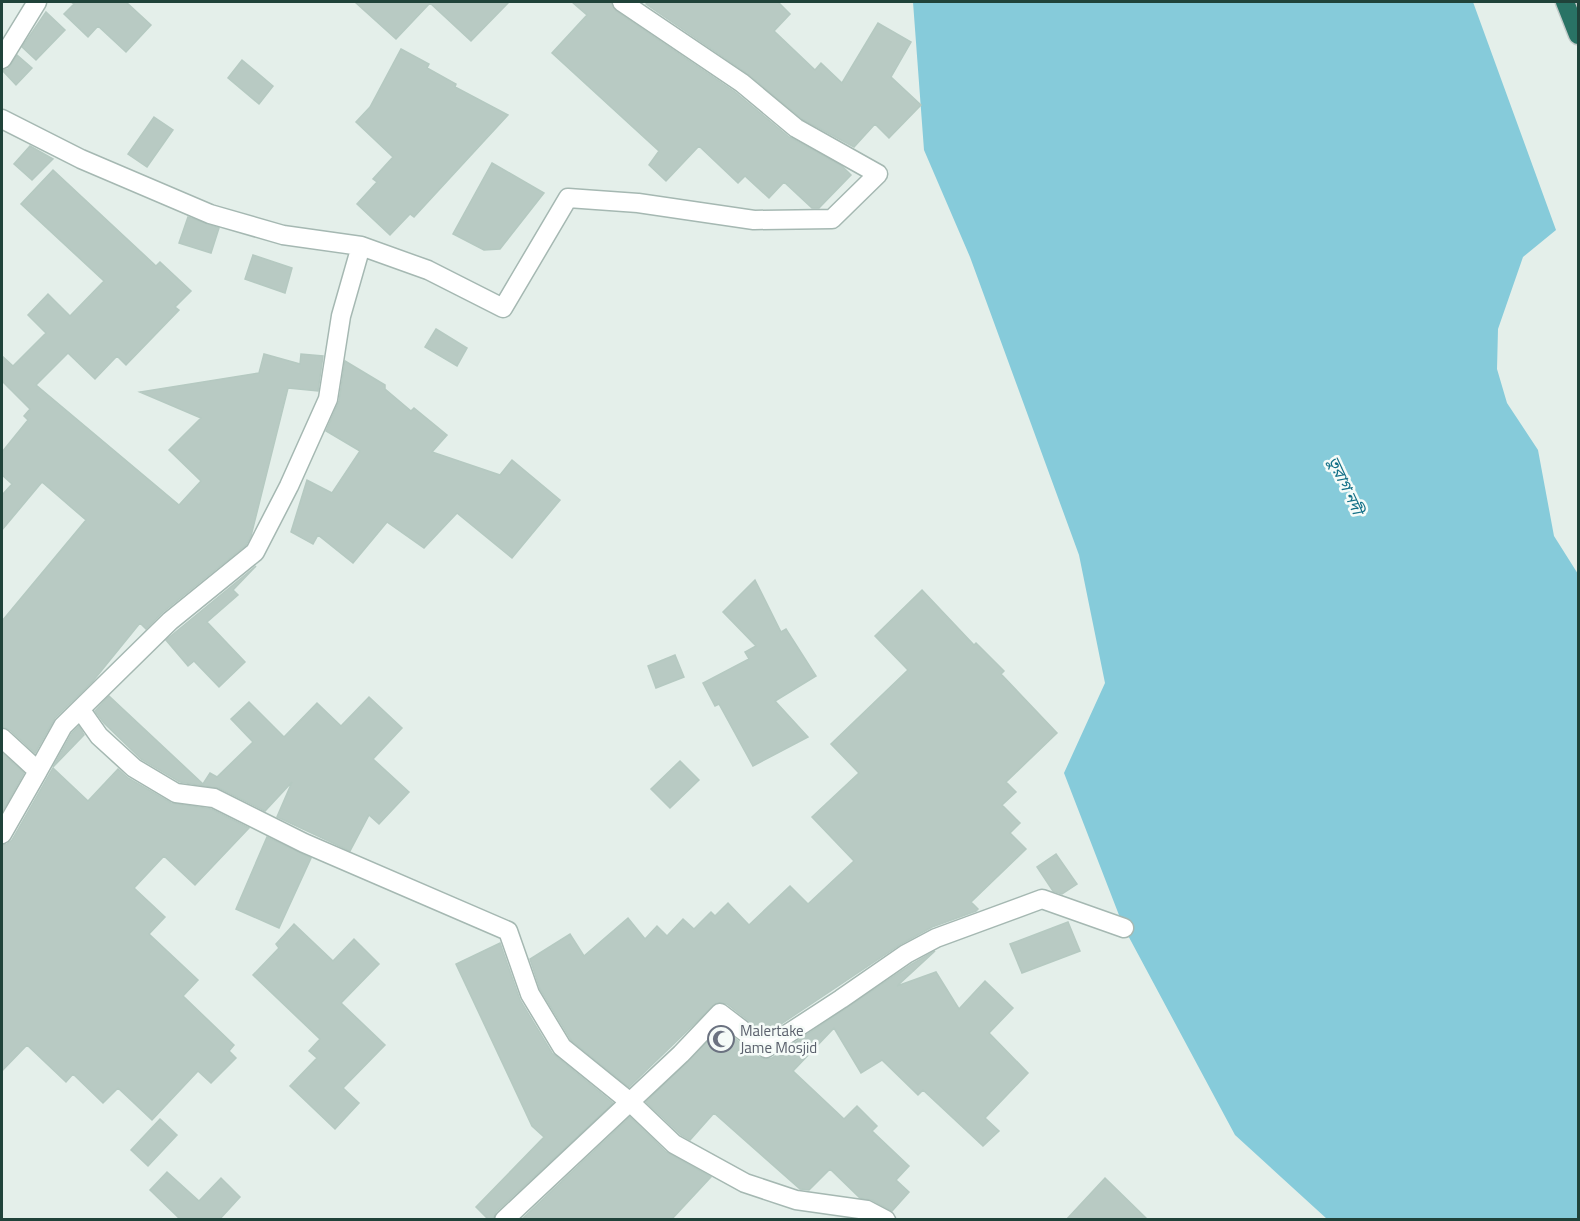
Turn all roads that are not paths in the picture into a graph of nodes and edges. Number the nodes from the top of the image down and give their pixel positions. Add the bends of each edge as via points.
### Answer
1 (37, 2) edge
2 (622, 2) edge
3 (1565, 2) edge
4 (1578, 35) edge
5 (2, 59) edge
6 (2, 119) edge
7 (361, 246) junction
8 (80, 709) junction
9 (2, 738) edge
10 (38, 771) junction
11 (2, 834) edge
12 (1124, 928) dead end
13 (630, 1102) junction
14 (823, 1212) edge
15 (504, 1220) edge
16 (886, 1220) edge

1 - 5 street
2 - 7 street via 742,82 796,128 878,174 832,219 754,220 638,203 568,198 503,308 428,270
3 - 4 highway
6 - 7 street via 81,159 210,214 283,235
7 - 8 street via 341,316 328,399 290,486 255,552 170,621
8 - 10 street via 63,726
8 - 13 street via 99,736 134,768 176,793 214,798 304,843 508,931 530,994 562,1047
9 - 10 street
10 - 11 street
12 - 13 street via 1042,899 936,938 906,954 766,1048 720,1013
13 - 14 street via 674,1144 716,1168
13 - 15 street
14 - 16 street via 867,1210

